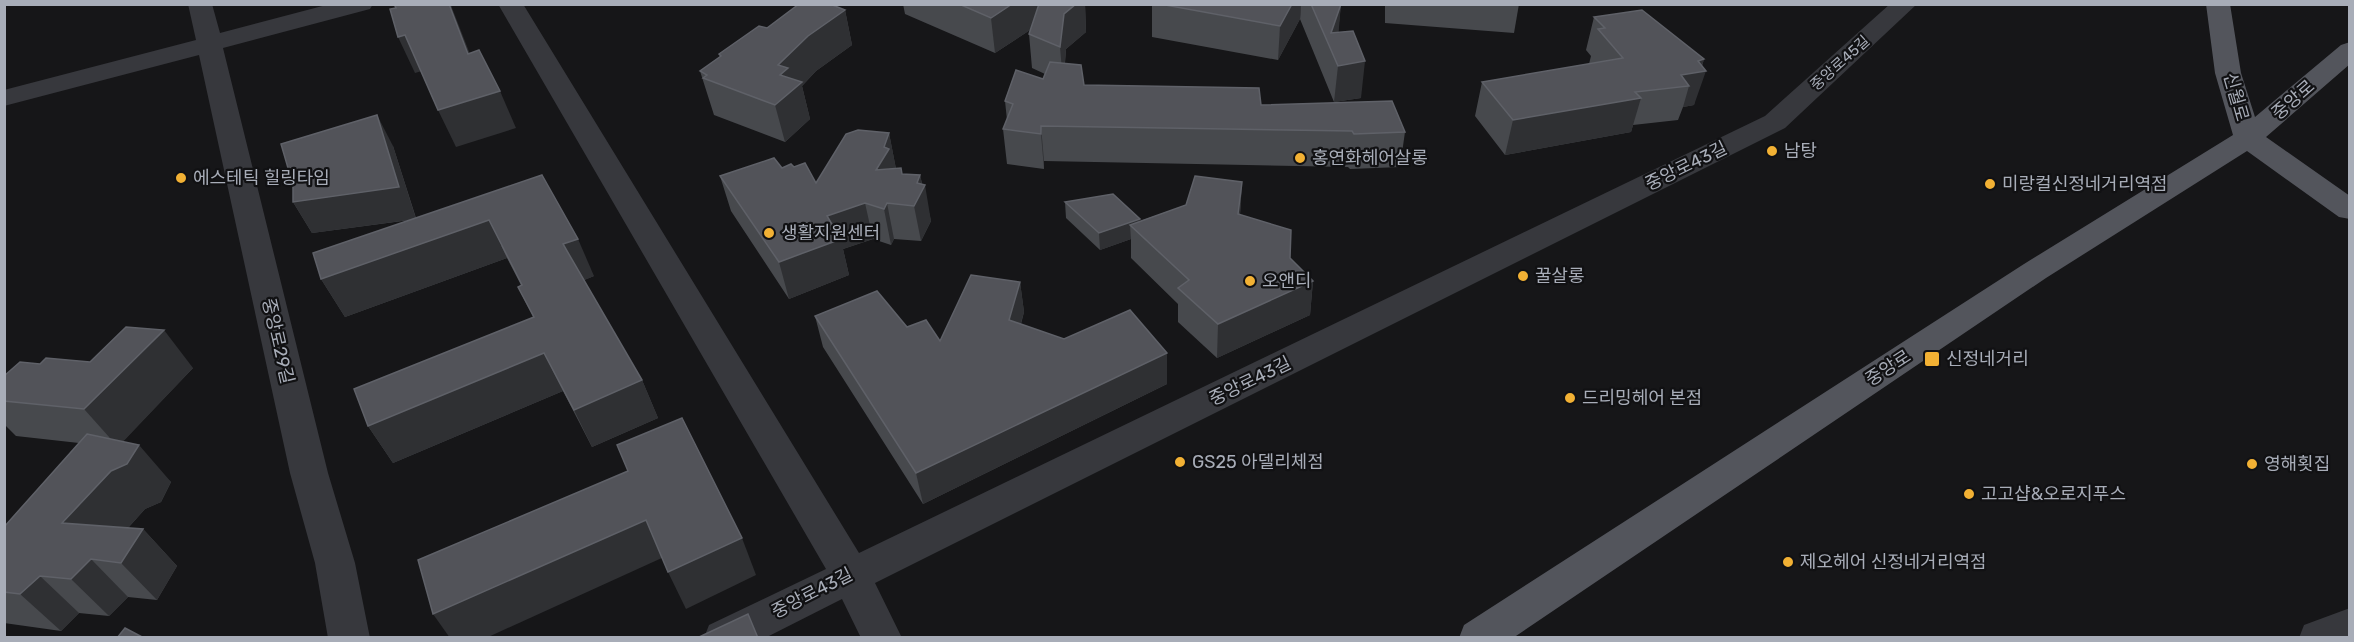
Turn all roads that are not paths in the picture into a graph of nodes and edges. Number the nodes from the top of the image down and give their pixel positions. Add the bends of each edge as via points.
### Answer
1 (200, 4) edge
2 (361, 4) edge
3 (510, 4) edge
4 (1905, 4) edge
5 (2218, 4) edge
6 (209, 45) junction
7 (2349, 50) edge
8 (4, 98) edge
9 (1775, 122) joint
10 (2248, 138) junction
11 (2349, 210) edge
12 (850, 574) junction
13 (349, 638) edge
14 (724, 638) edge
15 (882, 638) edge
16 (1479, 638) edge

1 - 6 street, 중앙로29길
2 - 6 street
3 - 12 street
4 - 9 street, 중앙로45길
5 - 10 main road, 신월로 via 2228,73
6 - 8 street
6 - 13 street, 중앙로29길 via 309,473 335,563
7 - 10 main road, 중앙로
9 - 12 street, 중앙로43길
10 - 11 main road, 신월로
10 - 16 main road, 중앙로 via 2025,278
12 - 14 street, 중앙로43길
12 - 15 street

